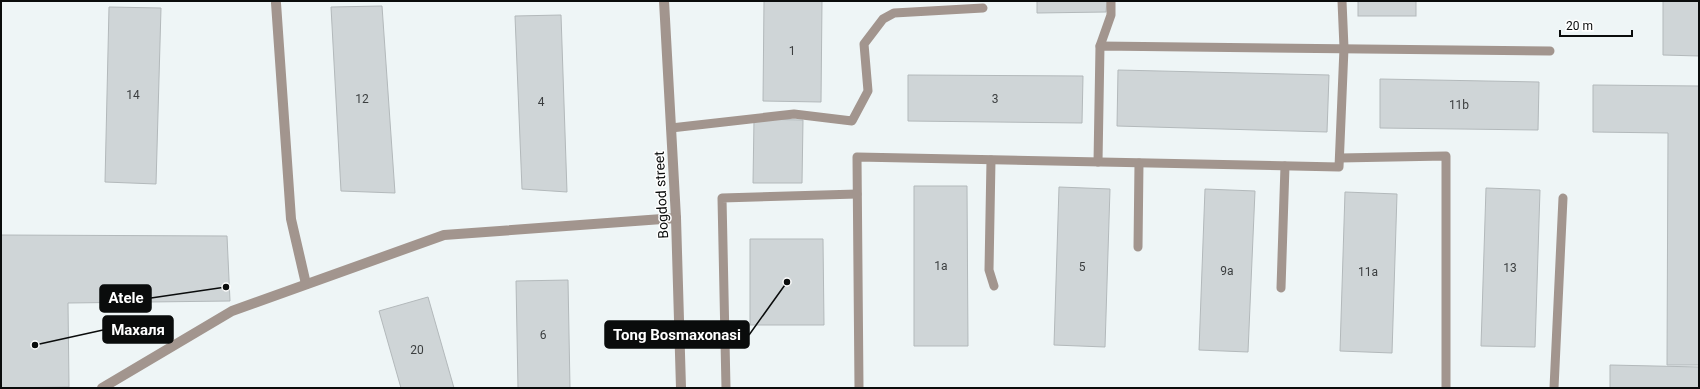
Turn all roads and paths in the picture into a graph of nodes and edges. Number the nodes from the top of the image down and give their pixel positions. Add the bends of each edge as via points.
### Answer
1 (664, 1) edge
2 (1111, 1) edge
3 (1342, 1) edge
4 (276, 4) dead end
5 (983, 8) dead end
6 (1100, 46) junction
7 (1344, 48) junction
8 (1550, 51) dead end
9 (671, 128) junction
10 (1340, 158) junction
11 (991, 160) junction
12 (1098, 162) junction
13 (1139, 163) junction
14 (1285, 166) junction
15 (857, 194) junction
16 (1564, 198) dead end
17 (676, 218) junction
18 (1138, 247) dead end
19 (306, 284) junction
20 (994, 286) dead end
21 (1281, 288) dead end
22 (102, 388) edge
23 (681, 388) edge
24 (726, 388) edge
25 (859, 388) edge
26 (1446, 388) edge
27 (1554, 388) edge

1 - 9 street, Bogdod street
2 - 6 lane via 1111,15
3 - 7 lane
4 - 19 street via 291,219
5 - 9 lane via 894,13 883,19 864,44 868,91 852,121 794,114
6 - 7 lane
6 - 12 lane
7 - 8 lane
7 - 10 lane
9 - 17 street, Bogdod street
10 - 14 lane via 1339,167
10 - 26 lane via 1446,156
11 - 12 lane
11 - 15 lane via 857,157
11 - 20 lane via 989,270
12 - 13 lane
13 - 14 lane
13 - 18 lane
14 - 21 lane
15 - 24 lane via 722,198
15 - 25 lane
16 - 27 lane
17 - 19 street via 444,235
17 - 23 street, Bogdod street
19 - 22 street via 232,310

